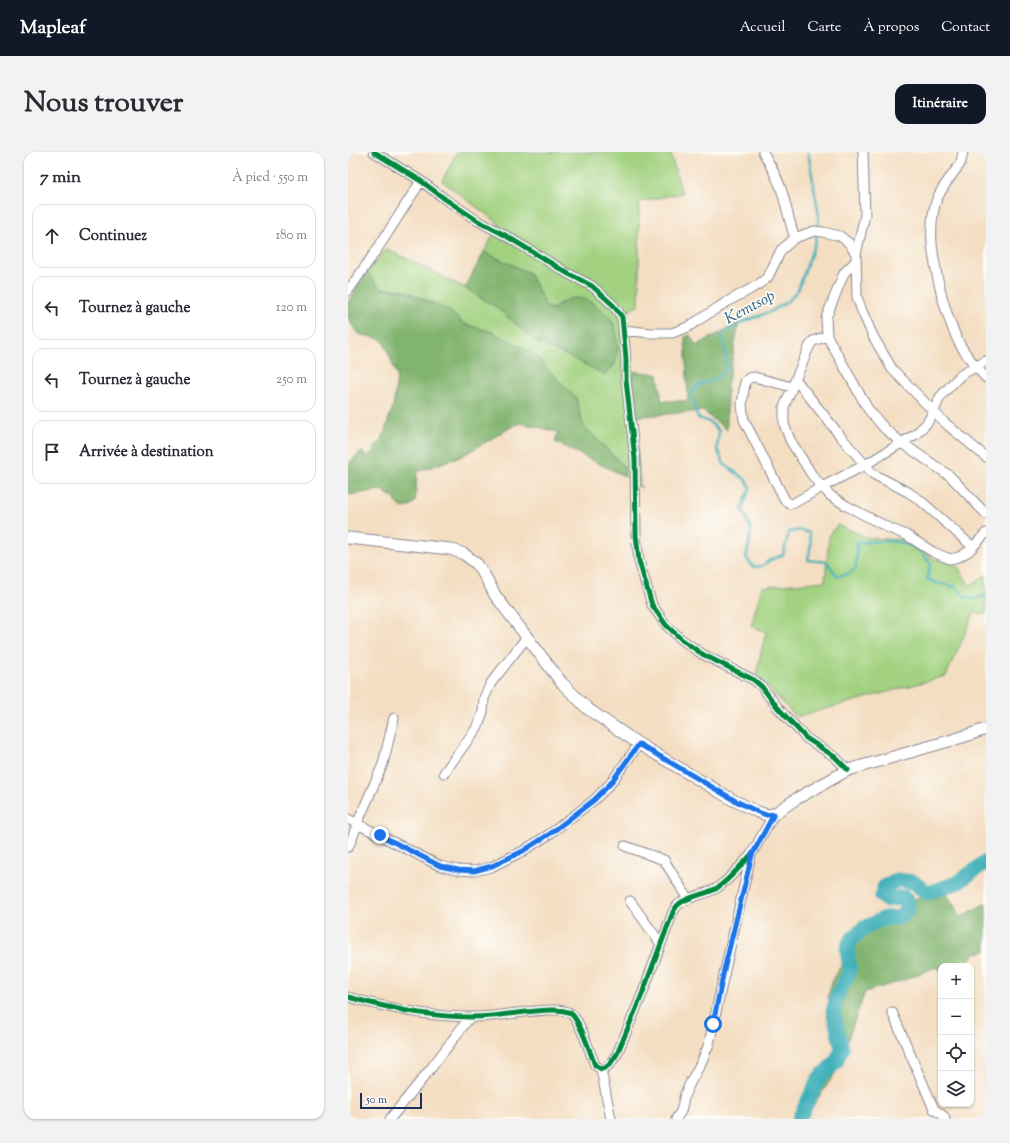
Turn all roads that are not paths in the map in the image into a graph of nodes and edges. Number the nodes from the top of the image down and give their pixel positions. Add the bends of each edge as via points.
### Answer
1 (374, 152) edge
2 (763, 152) edge
3 (863, 152) edge
4 (963, 152) edge
5 (421, 181) junction
6 (795, 238) junction
7 (856, 257) junction
8 (348, 291) edge
9 (623, 330) junction
10 (827, 336) junction
11 (986, 361) edge
12 (975, 366) junction
13 (986, 378) edge
14 (794, 383) junction
15 (934, 411) junction
16 (902, 443) junction
17 (986, 457) edge
18 (865, 466) junction
19 (822, 487) junction
20 (986, 514) edge
21 (986, 533) edge
22 (348, 538) edge
23 (974, 547) junction
24 (526, 637) junction
25 (394, 718) dead end
26 (986, 729) edge
27 (639, 744) junction
28 (848, 770) junction
29 (444, 773) dead end
30 (774, 814) junction
31 (348, 819) edge
32 (358, 824) junction
33 (625, 846) dead end
34 (348, 847) edge
35 (752, 855) junction
36 (688, 899) junction
37 (630, 901) dead end
38 (661, 944) junction
39 (348, 997) edge
40 (892, 1012) dead end
41 (470, 1017) junction
42 (601, 1068) junction
43 (390, 1119) edge
44 (611, 1119) edge
45 (676, 1119) edge
46 (945, 1119) edge

1 - 5 street
2 - 6 street via 775,172
3 - 7 street via 866,215
4 - 12 street via 960,162 935,204 931,228 932,253 950,321 958,340
5 - 8 street
5 - 9 street via 478,221 592,286 622,317
6 - 7 street via 814,231 840,236 849,243
6 - 9 street via 780,250 768,277 688,327 672,333
7 - 10 street via 844,272 826,318
7 - 15 street via 857,297 873,336 892,369
9 - 28 street via 635,459 638,555 652,605 666,625 681,639 702,654 754,680 806,738 835,757
10 - 14 street via 813,341
10 - 16 street via 868,409 885,429
11 - 12 street
12 - 13 street
12 - 15 street via 961,375 940,397
14 - 18 street
14 - 19 street via 784,407 784,424 790,440
14 - 19 street via 749,378 745,382 742,405 744,420 785,500 790,504 794,503
15 - 16 street via 927,423
15 - 17 street
16 - 18 street
16 - 20 street via 950,476
18 - 19 street
18 - 23 street via 873,474 920,500
19 - 23 street via 847,506 950,559 959,558
21 - 23 street
22 - 24 street via 450,549 464,554 477,564
24 - 27 street via 561,682 588,709
24 - 29 street via 491,683 484,698 478,726
25 - 32 street via 383,764
26 - 28 street
27 - 30 street via 734,800 766,815
27 - 32 street via 610,784 594,800 551,833 523,851 492,866 474,871 440,866
28 - 30 street
30 - 35 street
31 - 32 street
32 - 34 street
33 - 36 street via 664,860
35 - 36 street via 716,888
35 - 45 street via 709,1044
36 - 38 street via 678,904 673,912
37 - 38 street
38 - 42 street via 617,1054 610,1064
39 - 41 street via 437,1016
40 - 46 street via 934,1109 944,1115
41 - 42 street via 561,1010 577,1020 595,1065
41 - 43 street
42 - 44 street

